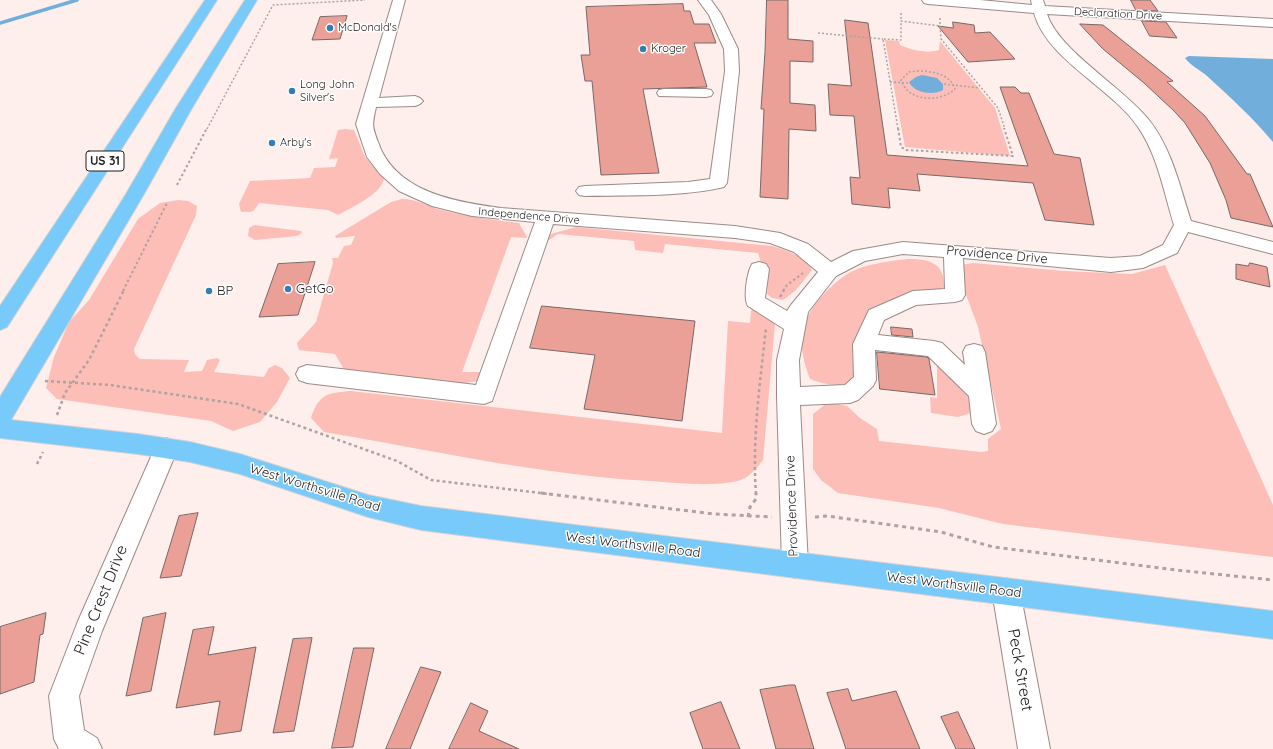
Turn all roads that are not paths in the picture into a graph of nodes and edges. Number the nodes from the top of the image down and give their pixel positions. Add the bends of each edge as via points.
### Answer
1 (211, 0) edge
2 (251, 0) edge
3 (399, 0) edge
4 (704, 0) edge
5 (928, 0) edge
6 (960, 1) edge
7 (1038, 4) edge
8 (1185, 6) dead end
9 (1195, 18) junction
10 (1273, 23) edge
11 (664, 93) dead end
12 (706, 93) dead end
13 (415, 101) dead end
14 (370, 104) junction
15 (585, 191) dead end
16 (546, 218) junction
17 (1183, 225) junction
18 (1273, 248) edge
19 (953, 251) junction
20 (759, 269) dead end
21 (829, 271) junction
22 (0, 322) edge
23 (795, 326) junction
24 (868, 333) junction
25 (307, 374) dead end
26 (788, 396) junction
27 (0, 416) edge
28 (984, 424) dead end
29 (0, 428) edge
30 (166, 448) junction
31 (795, 565) junction
32 (1006, 592) junction
33 (1273, 624) edge
34 (86, 749) edge
35 (1034, 749) edge

1 - 22 main road, US 31
2 - 27 main road
3 - 14 street, Independence Drive
4 - 15 street via 724,23 731,49 732,71 718,183
5 - 6 street, Declaration Drive
6 - 7 street, Declaration Drive
7 - 9 street, Declaration Drive
7 - 17 street via 1048,28 1062,46 1119,97 1145,125 1160,151
8 - 9 street
9 - 10 street, Declaration Drive
11 - 12 street
13 - 14 street
14 - 16 street, Independence Drive via 364,124 375,157 405,187 438,202 472,210
16 - 21 street, Independence Drive via 773,237 801,248
16 - 25 street via 484,395
17 - 18 street
17 - 19 street, Providence Drive via 1170,248 1143,262 1111,265
19 - 21 street, Providence Drive via 903,248 860,256
19 - 24 street via 955,295 913,298 876,316
20 - 23 street via 754,300
21 - 23 street, Providence Drive via 798,310
23 - 26 street, Providence Drive via 788,360
24 - 26 street via 864,344 865,380 850,394
24 - 28 street via 934,349 977,373
26 - 31 street, Providence Drive
29 - 30 main road, West Worthsville Road
30 - 31 main road, West Worthsville Road via 240,464 368,506 421,518
30 - 34 street, Pine Crest Drive via 90,624 64,696 70,739
31 - 32 main road, West Worthsville Road
32 - 33 main road, West Worthsville Road
32 - 35 street, Peck Street

